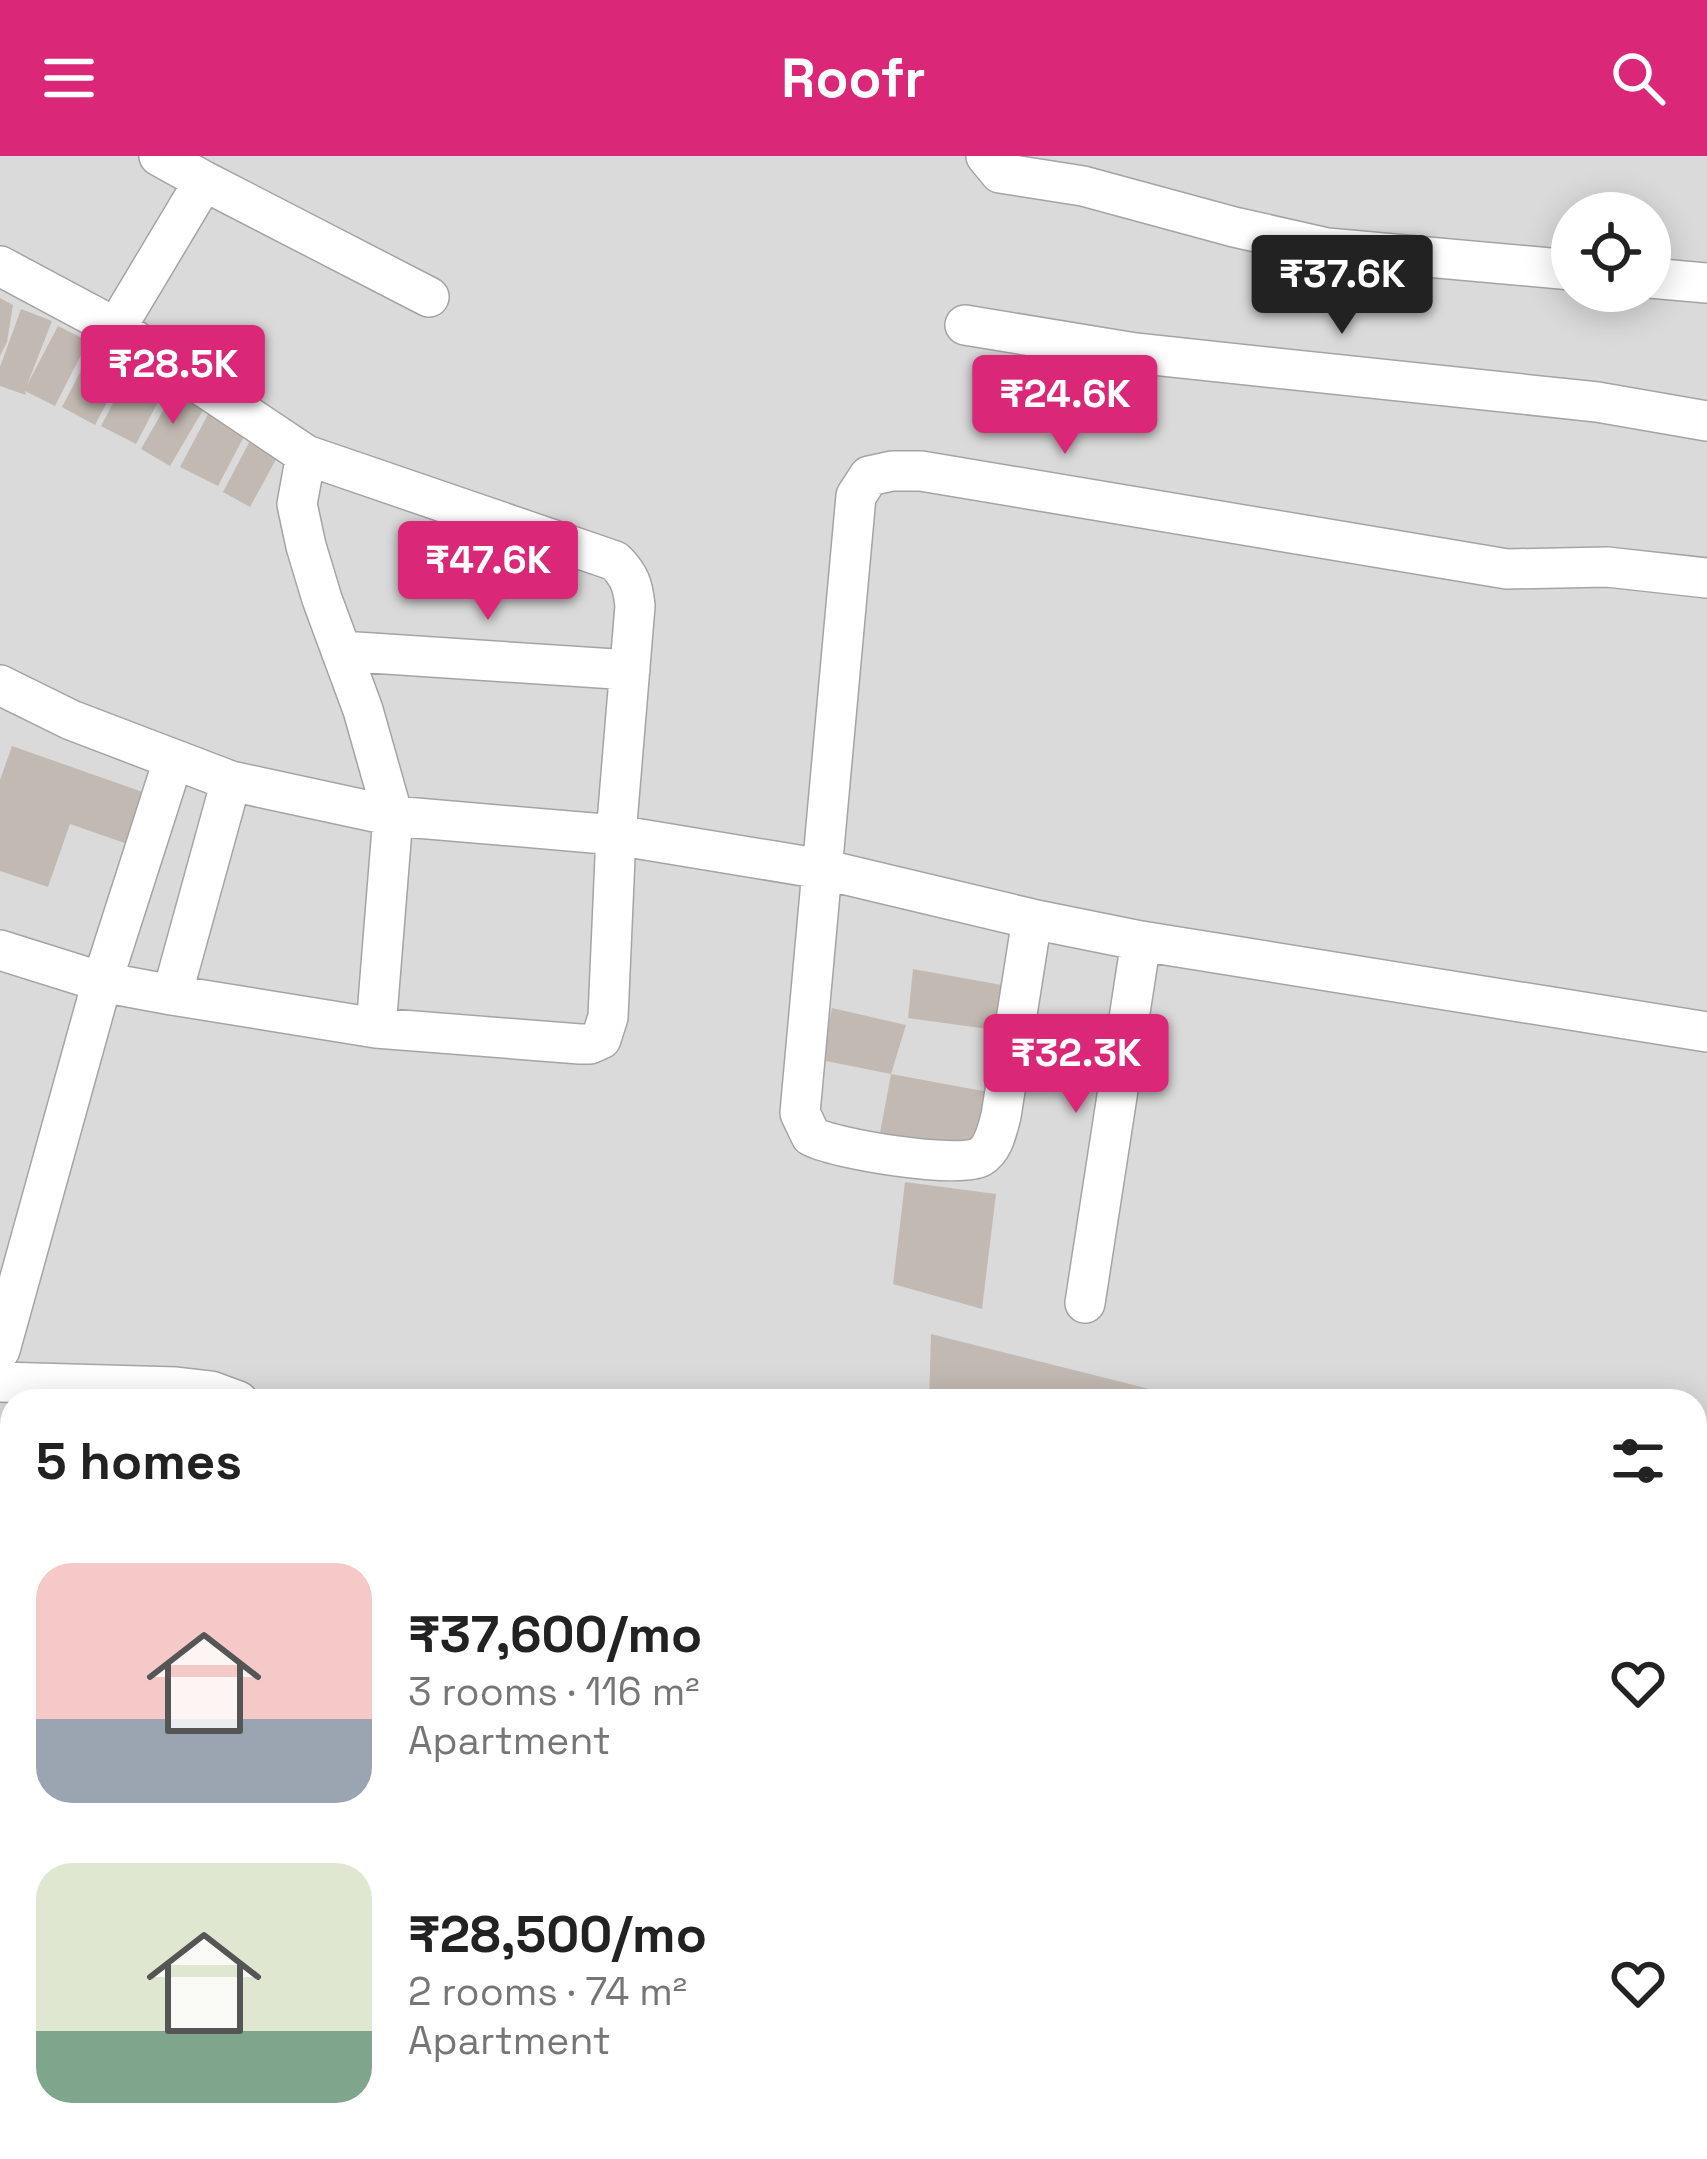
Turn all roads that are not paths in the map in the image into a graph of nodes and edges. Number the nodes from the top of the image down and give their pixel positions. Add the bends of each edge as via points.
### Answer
1 (159, 156) edge
2 (986, 156) edge
3 (204, 181) junction
4 (0, 266) edge
5 (1551, 269) edge
6 (1671, 280) edge
7 (1707, 284) edge
8 (429, 297) dead end
9 (965, 325) dead end
10 (116, 328) junction
11 (1707, 421) edge
12 (306, 455) junction
13 (1707, 578) edge
14 (341, 651) junction
15 (630, 670) junction
16 (0, 686) edge
17 (173, 761) junction
18 (231, 782) junction
19 (393, 816) junction
20 (616, 836) junction
21 (822, 869) junction
22 (1032, 919) junction
23 (1141, 941) junction
24 (0, 950) edge
25 (102, 982) junction
26 (172, 995) junction
27 (376, 1028) junction
28 (1707, 1032) edge
29 (1085, 1303) dead end
30 (0, 1350) edge
31 (22, 1389) edge
32 (194, 1389) edge

1 - 3 street
2 - 5 street via 1000,172 1327,248
3 - 8 street
3 - 10 street
4 - 10 street
6 - 7 street
9 - 11 street
10 - 12 street
12 - 14 street via 297,504
12 - 15 street via 615,561 633,584
13 - 21 street via 1607,567 1507,569 921,471 869,476 856,496
14 - 15 street
14 - 19 street
15 - 20 street
16 - 17 street
17 - 18 street
17 - 25 street
18 - 19 street
18 - 26 street
19 - 20 street
19 - 27 street
20 - 21 street
20 - 27 street via 601,1039 580,1044
21 - 22 street
21 - 22 street via 800,1113 811,1136 838,1148 951,1161 985,1155 1001,1116
22 - 23 street
23 - 28 street
23 - 29 street
24 - 25 street
25 - 26 street
25 - 30 street
26 - 27 street
31 - 32 street

